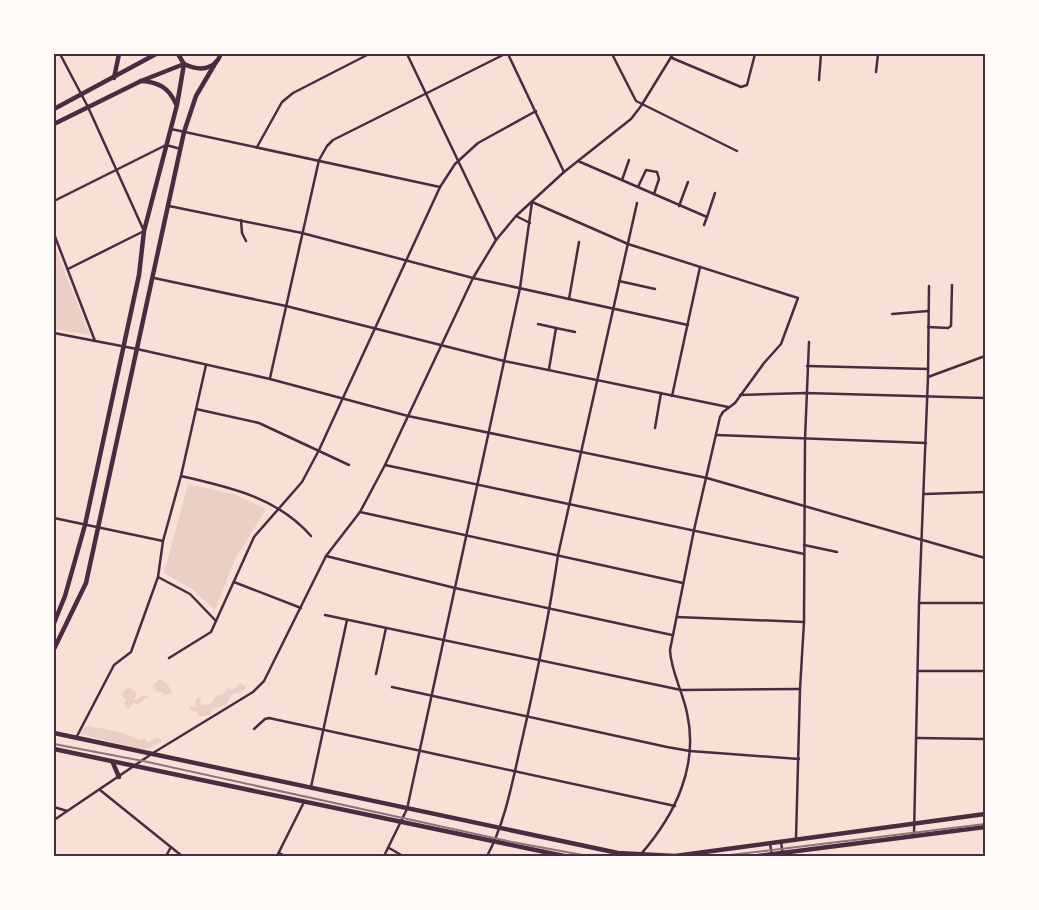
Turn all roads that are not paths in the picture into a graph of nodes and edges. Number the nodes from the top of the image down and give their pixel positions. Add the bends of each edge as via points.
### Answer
1 (60, 54) edge
2 (119, 54) edge
3 (156, 54) edge
4 (178, 54) edge
5 (221, 54) edge
6 (369, 54) edge
7 (407, 54) edge
8 (507, 54) edge
9 (612, 54) edge
10 (673, 54) edge
11 (755, 54) edge
12 (821, 54) edge
13 (878, 54) edge
14 (672, 58) junction
15 (216, 62) junction
16 (184, 64) junction
17 (876, 72) dead end
18 (114, 78) junction
19 (819, 80) dead end
20 (141, 81) junction
21 (426, 93) junction
22 (82, 95) junction
23 (177, 106) junction
24 (642, 106) junction
25 (88, 107) junction
26 (54, 110) edge
27 (536, 111) junction
28 (54, 124) edge
29 (171, 129) junction
30 (184, 132) junction
31 (166, 145) junction
32 (257, 147) junction
33 (181, 149) junction
34 (737, 151) dead end
35 (319, 160) junction
36 (459, 160) junction
37 (629, 160) dead end
38 (578, 161) junction
39 (117, 170) junction
40 (564, 172) junction
41 (622, 180) junction
42 (688, 182) dead end
43 (638, 187) junction
44 (440, 188) junction
45 (715, 193) dead end
46 (654, 194) junction
47 (54, 201) edge
48 (532, 202) junction
49 (636, 203) dead end
50 (169, 206) junction
51 (679, 206) junction
52 (516, 216) junction
53 (707, 217) junction
54 (241, 220) junction
55 (530, 223) junction
56 (704, 225) dead end
57 (144, 231) junction
58 (302, 233) junction
59 (54, 234) edge
60 (496, 240) junction
61 (246, 241) dead end
62 (578, 242) dead end
63 (628, 244) junction
64 (407, 260) junction
65 (700, 267) junction
66 (68, 269) junction
67 (152, 278) junction
68 (473, 278) junction
69 (619, 281) junction
70 (952, 285) dead end
71 (929, 286) dead end
72 (520, 288) junction
73 (655, 288) dead end
74 (569, 299) junction
75 (286, 306) junction
76 (613, 307) junction
77 (928, 311) junction
78 (892, 314) dead end
79 (538, 324) dead end
80 (688, 325) junction
81 (928, 327) junction
82 (376, 328) junction
83 (556, 328) junction
84 (575, 332) dead end
85 (54, 333) edge
86 (96, 341) junction
87 (809, 342) dead end
88 (124, 346) junction
89 (441, 346) junction
90 (137, 349) junction
91 (985, 356) edge
92 (504, 361) junction
93 (206, 365) junction
94 (807, 366) junction
95 (549, 369) junction
96 (928, 369) junction
97 (928, 377) junction
98 (270, 379) junction
99 (596, 379) junction
100 (661, 393) junction
101 (806, 393) junction
102 (740, 395) junction
103 (672, 396) junction
104 (928, 396) junction
105 (344, 397) junction
106 (985, 398) edge
107 (730, 408) junction
108 (196, 409) junction
109 (408, 416) junction
110 (654, 428) dead end
111 (488, 433) junction
112 (716, 435) junction
113 (805, 439) junction
114 (926, 443) junction
115 (319, 450) junction
116 (580, 452) junction
117 (348, 465) dead end
118 (385, 465) junction
119 (181, 476) junction
120 (707, 478) junction
121 (477, 486) junction
122 (985, 492) edge
123 (925, 494) junction
124 (569, 504) junction
125 (805, 507) junction
126 (278, 508) junction
127 (360, 512) junction
128 (54, 518) edge
129 (84, 525) junction
130 (97, 528) junction
131 (694, 530) junction
132 (311, 536) dead end
133 (466, 537) junction
134 (922, 539) junction
135 (163, 541) junction
136 (804, 545) junction
137 (837, 552) dead end
138 (804, 554) junction
139 (326, 556) junction
140 (558, 556) junction
141 (985, 558) edge
142 (158, 578) junction
143 (234, 582) junction
144 (683, 583) junction
145 (455, 588) junction
146 (919, 603) junction
147 (985, 603) edge
148 (301, 608) junction
149 (550, 608) junction
150 (325, 616) dead end
151 (677, 617) junction
152 (347, 620) junction
153 (217, 621) junction
154 (804, 622) junction
155 (54, 623) edge
156 (386, 628) junction
157 (672, 635) junction
158 (444, 640) junction
159 (54, 648) edge
160 (169, 658) dead end
161 (539, 660) junction
162 (918, 670) junction
163 (985, 671) edge
164 (376, 674) dead end
165 (392, 687) dead end
166 (800, 689) junction
167 (682, 690) junction
168 (432, 695) junction
169 (527, 716) junction
170 (322, 729) junction
171 (254, 730) dead end
172 (54, 733) edge
173 (76, 738) junction
174 (917, 738) junction
175 (985, 739) edge
176 (54, 750) edge
177 (420, 750) junction
178 (690, 751) junction
179 (152, 753) junction
180 (799, 759) junction
181 (112, 762) junction
182 (134, 767) junction
183 (515, 771) junction
184 (119, 777) junction
185 (311, 787) junction
186 (100, 790) junction
187 (304, 801) junction
188 (675, 806) junction
189 (54, 808) edge
190 (407, 809) junction
191 (67, 811) junction
192 (985, 814) edge
193 (54, 820) edge
194 (401, 822) junction
195 (915, 823) junction
196 (985, 827) edge
197 (500, 828) junction
198 (914, 836) junction
199 (796, 841) junction
200 (495, 842) junction
201 (781, 842) junction
202 (770, 844) junction
203 (171, 847) junction
204 (389, 848) junction
205 (279, 853) junction
206 (538, 854) edge
207 (640, 855) junction
208 (783, 855) edge
209 (166, 856) edge
210 (182, 856) edge
211 (277, 856) edge
212 (285, 856) edge
213 (384, 856) edge
214 (404, 856) edge
215 (487, 856) edge
216 (564, 856) edge
217 (758, 856) edge
218 (772, 856) edge

1 - 22 street
2 - 18 main road
3 - 18 main road
4 - 16 main road
5 - 15 main road
6 - 32 street via 293,93 282,102
7 - 21 street
8 - 21 street
8 - 27 street
9 - 24 street via 636,102
10 - 14 street
11 - 14 street via 747,84 741,87
12 - 19 street
13 - 17 street
14 - 24 street
15 - 16 main road via 199,69
15 - 30 main road via 196,96
16 - 20 main road
16 - 23 main road
18 - 22 main road
20 - 23 main road via 159,84 170,91
20 - 25 main road
21 - 35 street via 333,140
21 - 36 street
22 - 25 street
22 - 26 main road
23 - 29 main road
24 - 34 street
24 - 38 street via 617,132
25 - 28 main road
25 - 39 street
27 - 36 street via 478,143
27 - 40 street
29 - 30 street
29 - 31 main road
30 - 32 street
30 - 33 main road
31 - 33 street
31 - 39 street
31 - 57 main road
32 - 35 street
33 - 50 main road
35 - 44 street
35 - 58 street
36 - 44 street
36 - 60 street
37 - 41 street
38 - 40 street
38 - 41 street
39 - 47 street
39 - 57 street
40 - 48 street
41 - 43 street
42 - 51 street
43 - 46 street
43 - 46 street via 646,170 657,172 659,179
44 - 64 street
45 - 53 street
46 - 51 street
48 - 52 street
48 - 55 street
48 - 63 street
49 - 63 street
50 - 54 street
50 - 67 main road
51 - 53 street
52 - 55 street
52 - 60 street
53 - 56 street
54 - 58 street
54 - 61 street
55 - 72 street
57 - 66 street
57 - 88 main road
58 - 64 street
58 - 75 street
59 - 66 street
60 - 68 street
62 - 74 street
63 - 65 street
63 - 69 street
64 - 68 street
64 - 82 street
65 - 80 street
65 - 102 street via 798,298 781,344
66 - 86 street
67 - 75 street
67 - 90 main road
68 - 72 street
68 - 89 street
69 - 73 street
69 - 76 street
70 - 81 street via 951,326
71 - 77 street
72 - 74 street
72 - 92 street
74 - 76 street
75 - 82 street
75 - 98 street
76 - 80 street
76 - 99 street
77 - 78 street
77 - 81 street
79 - 83 street
80 - 103 street
81 - 96 street
82 - 89 street
82 - 105 street
83 - 84 street
83 - 95 street
85 - 86 street
86 - 88 street
87 - 94 street
88 - 90 street
88 - 129 main road
89 - 92 street
89 - 109 street
90 - 93 street
90 - 130 main road
91 - 97 street
92 - 95 street
92 - 111 street
93 - 98 street
93 - 108 street
94 - 96 street
94 - 101 street
95 - 99 street
96 - 97 street
97 - 104 street
98 - 105 street
99 - 100 street
99 - 116 street
100 - 103 street
100 - 110 street
101 - 102 street
101 - 104 street
101 - 113 street
102 - 107 street
103 - 107 street
104 - 106 street
104 - 114 street
105 - 109 street
105 - 115 street
107 - 112 street via 723,412
108 - 115 street via 259,423
108 - 119 street
109 - 111 street
109 - 118 street
111 - 116 street
111 - 121 street
112 - 113 street
112 - 120 street
113 - 114 street
113 - 125 street
114 - 123 street
115 - 117 street
115 - 126 street via 302,482
116 - 120 street
116 - 124 street
118 - 121 street
118 - 127 street
119 - 126 street via 238,489
119 - 135 street
120 - 125 street
120 - 131 street
121 - 124 street
121 - 133 street
122 - 123 street
123 - 134 street
124 - 131 street
124 - 140 street
125 - 134 street
125 - 136 street
126 - 132 street
126 - 143 street via 254,537
127 - 133 street
127 - 139 street
128 - 129 street
129 - 130 street
129 - 155 main road
130 - 135 street
130 - 159 main road via 86,583
131 - 138 street
131 - 144 street
133 - 140 street
133 - 145 street
134 - 141 street
134 - 146 street
135 - 142 street
136 - 137 street
136 - 138 street
138 - 154 street
139 - 145 street
139 - 148 street
140 - 144 street
140 - 149 street
142 - 153 street via 190,594
142 - 173 street via 131,652 114,665
143 - 148 street
143 - 153 street
144 - 151 street
145 - 149 street
145 - 158 street
146 - 147 street
146 - 162 street
148 - 179 street via 264,681 253,692
149 - 157 street
149 - 161 street
150 - 152 street
151 - 154 street
151 - 157 street
152 - 156 street
152 - 170 street
153 - 160 street via 211,632
154 - 166 street
156 - 158 street
156 - 164 street
157 - 167 street via 670,660
158 - 161 street
158 - 168 street
161 - 167 street
161 - 169 street
162 - 163 street
162 - 174 street
165 - 168 street
166 - 167 street
166 - 180 street
167 - 178 street via 688,714
168 - 169 street
168 - 177 street
169 - 178 street
169 - 183 street
170 - 171 street via 265,718
170 - 177 street
170 - 185 street
172 - 173 main road
173 - 179 main road
174 - 175 street
174 - 195 street
176 - 181 main road
177 - 183 street
177 - 190 street
178 - 180 street
178 - 188 street
179 - 182 street
179 - 185 main road
180 - 199 street
181 - 182 main road
181 - 184 main road
182 - 184 street
182 - 187 main road
183 - 188 street
183 - 197 street
184 - 186 street
185 - 190 main road
186 - 191 street
186 - 203 street
187 - 194 main road
187 - 205 street
188 - 207 street
189 - 191 street
190 - 194 street
190 - 197 main road
191 - 193 street
192 - 195 main road
194 - 200 main road
194 - 204 street
195 - 198 street
195 - 199 main road
196 - 198 main road
197 - 200 street
197 - 207 main road
198 - 208 main road
199 - 201 main road
200 - 206 main road
200 - 215 street
201 - 202 main road
201 - 208 street
202 - 207 main road via 675,856
202 - 218 street
203 - 209 street
203 - 210 street
204 - 213 street
204 - 214 street
205 - 211 street
205 - 212 street
206 - 216 main road
208 - 218 main road
217 - 218 main road

